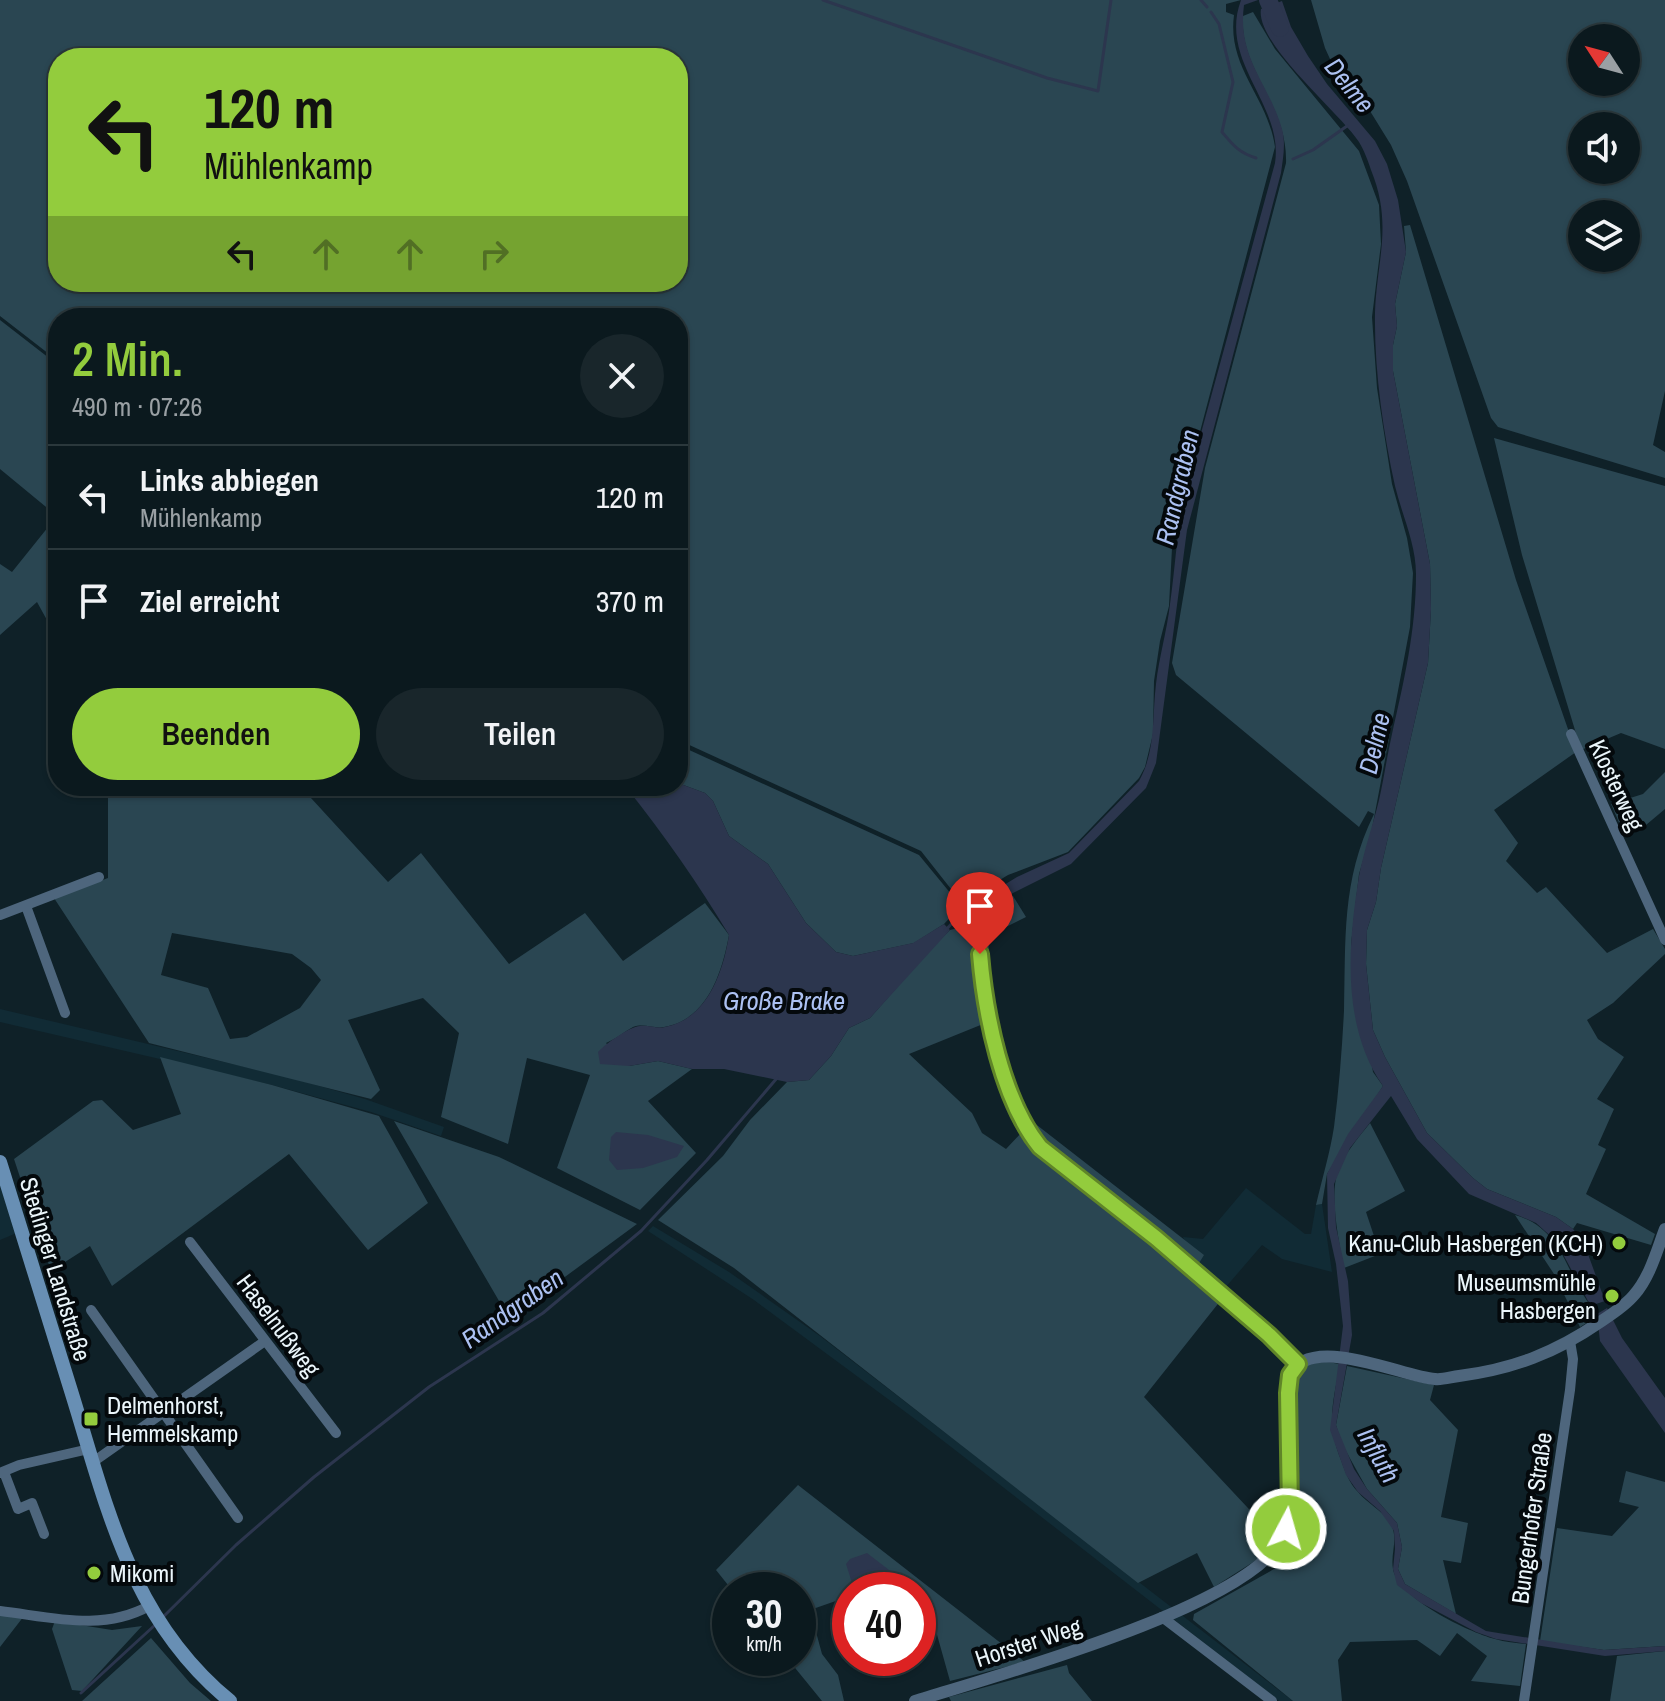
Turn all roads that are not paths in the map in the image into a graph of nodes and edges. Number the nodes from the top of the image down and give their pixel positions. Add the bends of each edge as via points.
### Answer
1 (1571, 734) dead end
2 (99, 877) dead end
3 (26, 906) junction
4 (0, 915) edge
5 (1665, 940) edge
6 (980, 954) dead end
7 (65, 1013) dead end
8 (0, 1162) edge
9 (1665, 1229) edge
10 (190, 1242) dead end
11 (91, 1310) dead end
12 (265, 1341) junction
13 (1570, 1341) junction
14 (1298, 1364) junction
15 (163, 1412) junction
16 (336, 1433) dead end
17 (91, 1455) junction
18 (2, 1472) edge
19 (238, 1518) dead end
20 (44, 1534) dead end
21 (151, 1610) junction
22 (0, 1611) edge
23 (1157, 1619) junction
24 (230, 1701) edge
25 (915, 1701) edge
26 (1272, 1701) edge
27 (1524, 1701) edge

1 - 5 street, Klosterweg
2 - 3 street
3 - 4 street
3 - 7 street
6 - 14 street via 1007,1089 1025,1129
8 - 17 main road, Stedinger Landstraße
9 - 13 street via 1634,1295
10 - 12 street, Haselnußweg
11 - 15 street
12 - 15 street
12 - 16 street, Haselnußweg
13 - 14 street via 1494,1371 1435,1379 1352,1358
13 - 27 street, Bungerhofer Straße via 1570,1390
14 - 23 street, Horster Weg via 1288,1393 1290,1508 1276,1549 1232,1584
15 - 17 street
15 - 19 street
17 - 18 street
17 - 21 main road, Stedinger Landstraße via 124,1556
18 - 20 street via 18,1509 32,1503
21 - 22 street via 103,1622
21 - 24 main road, Stedinger Landstraße via 185,1659
23 - 25 street, Horster Weg via 1087,1647
23 - 26 street

